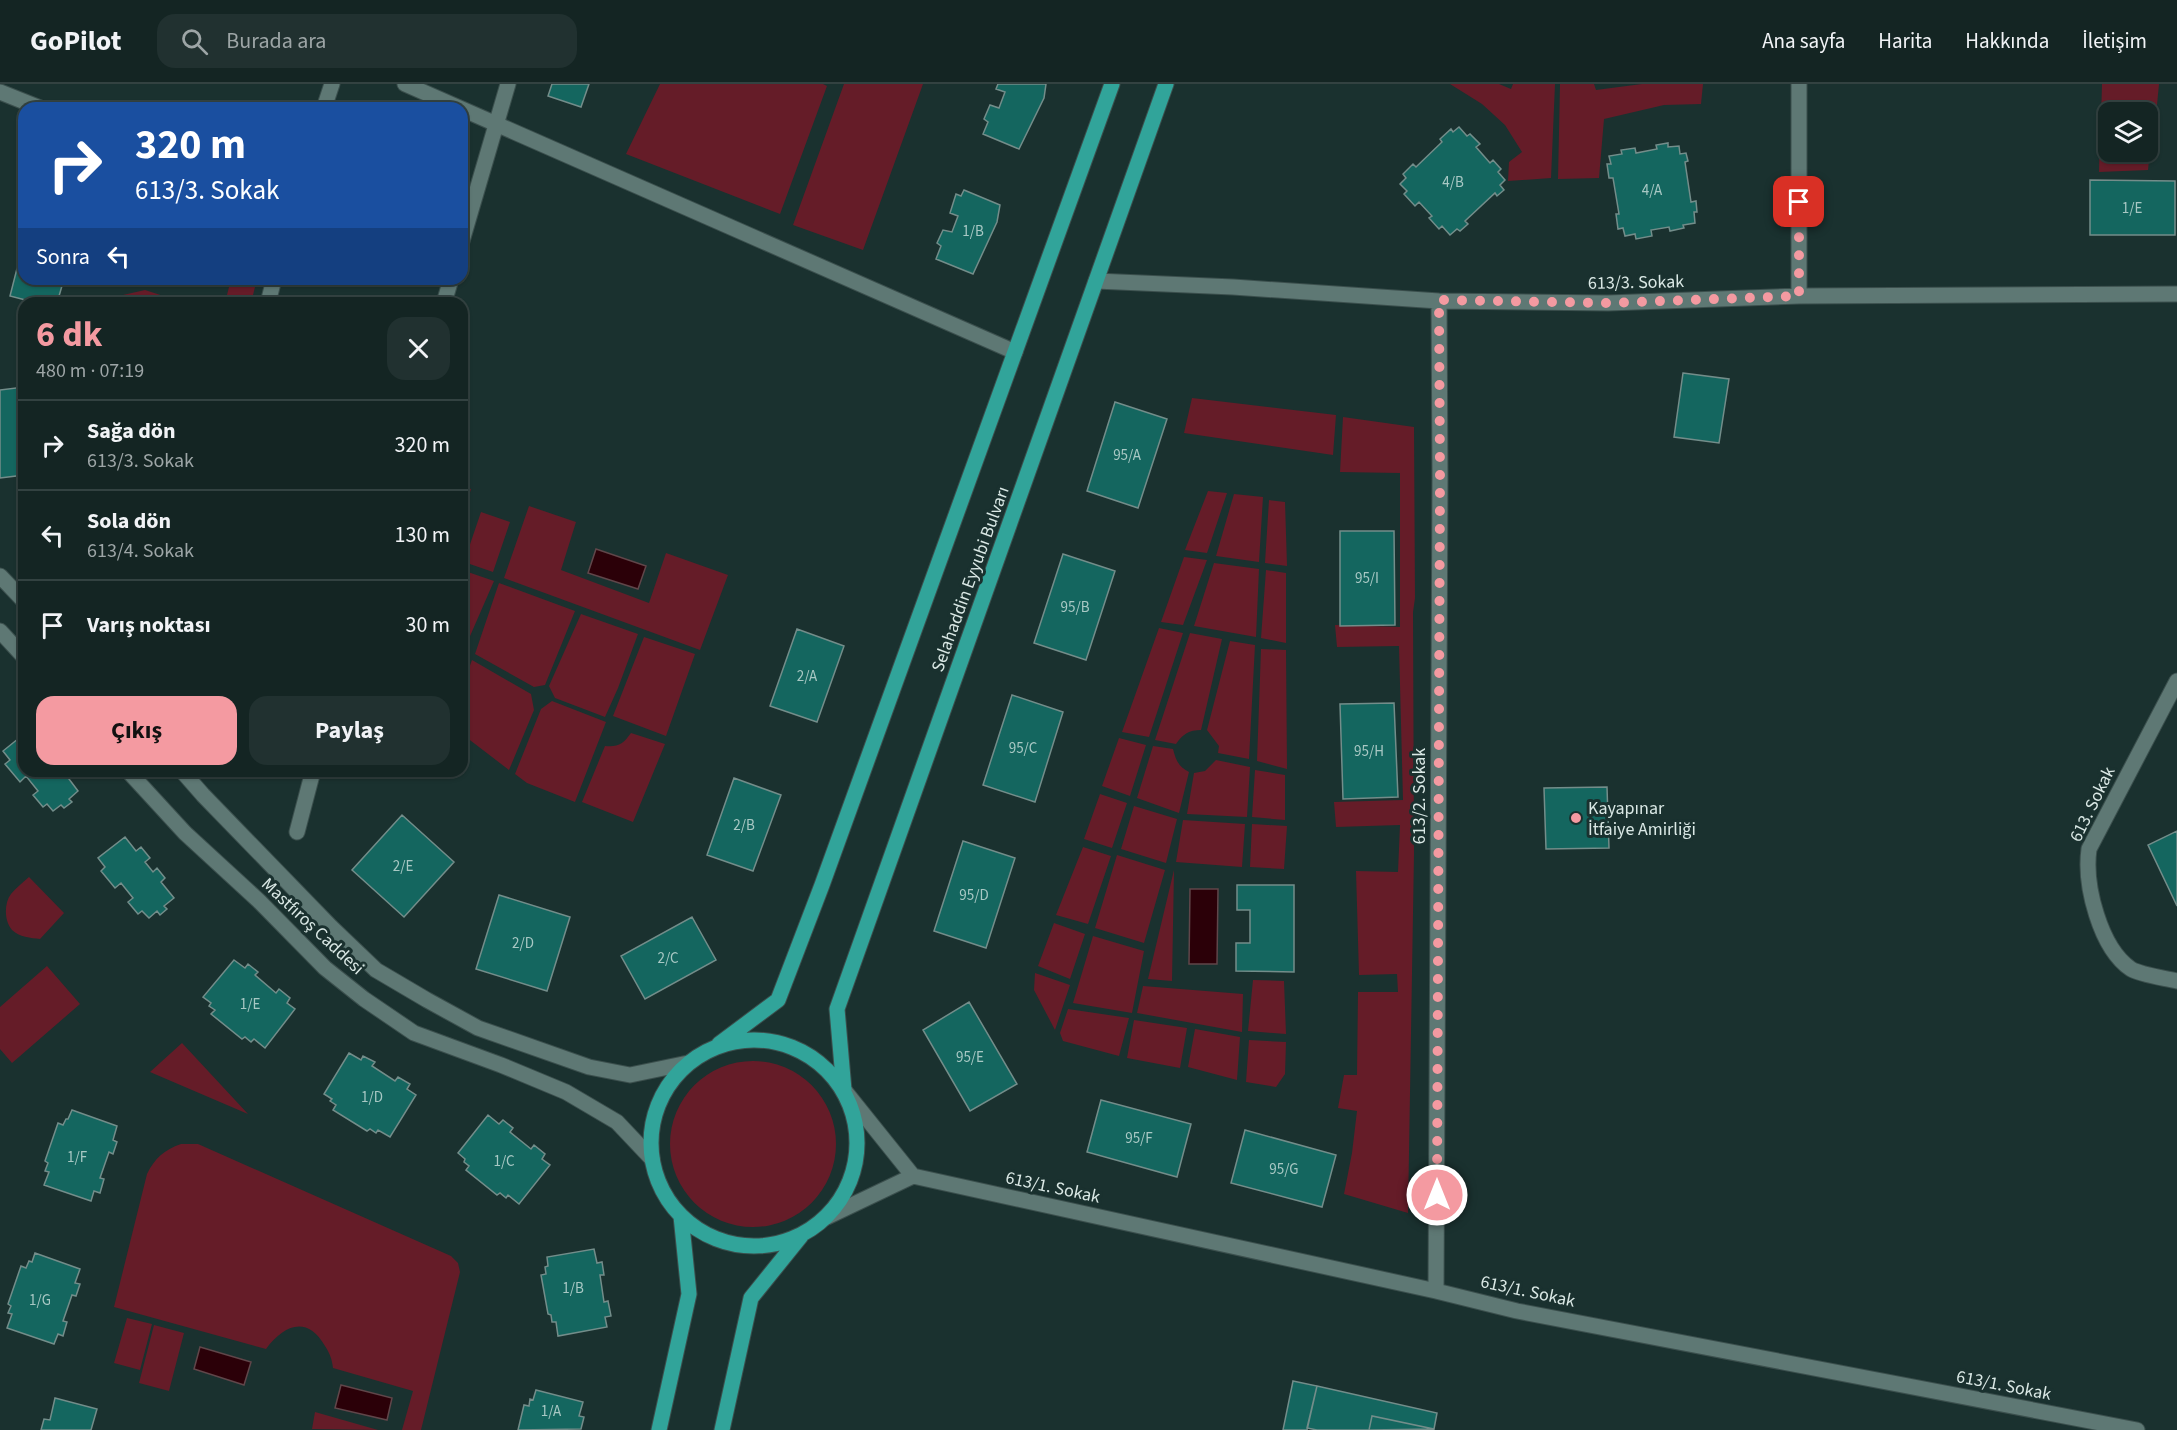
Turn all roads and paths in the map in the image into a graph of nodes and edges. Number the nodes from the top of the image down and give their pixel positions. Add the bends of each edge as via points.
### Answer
1 (332, 84) edge
2 (405, 84) edge
3 (508, 84) edge
4 (1112, 84) edge
5 (1166, 84) edge
6 (1799, 84) edge
7 (0, 92) edge
8 (25, 102) edge
9 (326, 102) edge
10 (447, 102) edge
11 (468, 111) edge
12 (497, 123) junction
13 (468, 221) edge
14 (1096, 280) junction
15 (2177, 294) edge
16 (1799, 296) junction
17 (1439, 300) junction
18 (1015, 351) junction
19 (0, 576) edge
20 (18, 596) edge
21 (0, 631) edge
22 (18, 650) edge
23 (2177, 681) edge
24 (134, 777) edge
25 (187, 777) edge
26 (311, 777) edge
27 (297, 832) dead end
28 (2177, 981) edge
29 (719, 1044) junction
30 (688, 1062) junction
31 (844, 1090) junction
32 (652, 1160) junction
33 (913, 1176) junction
34 (681, 1216) junction
35 (827, 1217) junction
36 (801, 1236) junction
37 (1436, 1291) junction
38 (659, 1430) edge
39 (722, 1430) edge
40 (2137, 1430) edge

1 - 9 street
2 - 10 street
3 - 12 street
4 - 18 main road, Selahaddin Eyyubi Bulvarı
5 - 14 main road, Selahaddin Eyyubi Bulvarı
6 - 16 street
7 - 8 street
11 - 12 street
12 - 13 street
12 - 18 street
14 - 17 street, 613/3. Sokak
14 - 31 main road, Selahaddin Eyyubi Bulvarı via 837,1009
15 - 16 street, 613/3. Sokak
16 - 17 street, 613/3. Sokak via 1608,303
17 - 37 street, 613/2. Sokak
18 - 29 main road, Selahaddin Eyyubi Bulvarı via 778,1000
19 - 20 street
21 - 22 street
23 - 28 street, 613. Sokak via 2089,849 2087,861 2090,892 2112,951 2133,970
24 - 32 street, Mastfıroş Caddesi via 185,833 325,968 364,999 414,1033 566,1092 617,1122
25 - 30 street, Mastfıroş Caddesi via 376,970 427,1000 478,1028 589,1067 630,1075
26 - 27 street
29 - 30 main road
29 - 31 main road via 754,1038 790,1045 821,1063
30 - 32 main road via 665,1090 652,1124
31 - 33 street
31 - 35 main road via 857,1124 857,1160 847,1191
32 - 34 main road via 662,1190
33 - 35 street
33 - 37 street, 613/1. Sokak
34 - 36 main road via 707,1236 738,1246 771,1246
34 - 38 main road via 689,1294
35 - 36 main road
36 - 39 main road via 751,1298
37 - 40 street, 613/1. Sokak via 1517,1311

